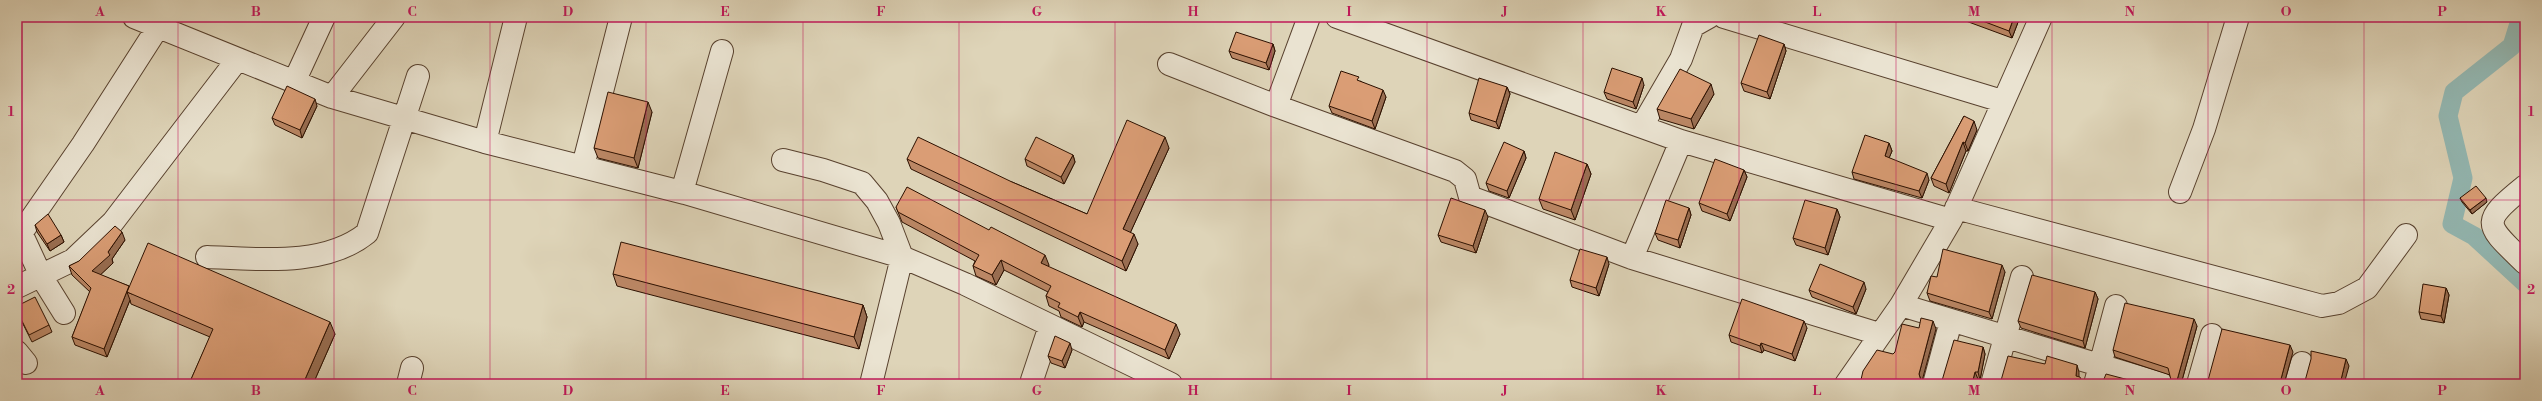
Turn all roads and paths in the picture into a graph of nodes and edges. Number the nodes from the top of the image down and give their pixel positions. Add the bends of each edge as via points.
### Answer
1 (134, 17) edge
2 (324, 17) edge
3 (394, 17) edge
4 (516, 17) edge
5 (621, 17) edge
6 (1309, 17) edge
7 (1337, 17) edge
8 (1709, 17) edge
9 (1724, 17) edge
10 (2041, 17) edge
11 (2238, 17) edge
12 (158, 27) junction
13 (722, 51) dead end
14 (237, 60) junction
15 (1169, 64) dead end
16 (418, 76) dead end
17 (294, 82) junction
18 (332, 97) junction
19 (2002, 101) junction
20 (1276, 106) junction
21 (406, 118) junction
22 (1642, 126) junction
23 (1681, 140) junction
24 (485, 142) junction
25 (783, 160) dead end
26 (583, 166) junction
27 (2525, 186) edge
28 (682, 192) junction
29 (2180, 192) dead end
30 (1954, 214) junction
31 (19, 228) edge
32 (2406, 235) dead end
33 (207, 257) dead end
34 (902, 257) junction
35 (1632, 258) junction
36 (2525, 264) edge
37 (41, 276) junction
38 (2022, 277) dead end
39 (17, 287) edge
40 (1901, 305) junction
41 (2116, 306) dead end
42 (64, 313) dead end
43 (1951, 321) junction
44 (1050, 326) junction
45 (1878, 334) junction
46 (2212, 335) dead end
47 (2005, 337) junction
48 (2302, 363) dead end
49 (2097, 375) edge
50 (1032, 380) dead end
51 (871, 384) edge
52 (1171, 384) edge
53 (1846, 384) edge
54 (1934, 384) edge
55 (1992, 384) edge
56 (2162, 384) edge
57 (2198, 384) edge
58 (2296, 384) edge

1 - 12 street
2 - 17 street
3 - 18 street
4 - 24 street
5 - 26 street
6 - 20 street
7 - 22 street
8 - 22 street via 1693,26 1681,58
9 - 19 street
10 - 19 street
11 - 29 street via 2204,129
12 - 14 street
12 - 31 street via 83,144
13 - 28 street
14 - 17 street
14 - 37 street via 114,222 74,260
15 - 20 street
16 - 21 street
17 - 18 street
18 - 21 street
19 - 30 street
20 - 35 street via 1455,171 1465,179 1470,196
21 - 24 street
21 - 33 street via 367,234 353,245 324,254 282,258
22 - 23 street
23 - 30 street
23 - 35 street
24 - 26 street
25 - 34 street via 862,183 877,201 889,223
26 - 28 street
27 - 36 street via 2497,208 2493,220 2497,236
28 - 34 street
30 - 32 street via 2322,306 2339,302 2367,288
30 - 40 street
31 - 37 street
34 - 44 street
34 - 51 street
35 - 45 street
37 - 39 street
37 - 42 street
38 - 47 street
40 - 43 street
40 - 45 street
41 - 49 street
43 - 47 street
43 - 54 street
44 - 50 street
44 - 52 street
45 - 53 street
46 - 57 street
47 - 49 street
47 - 55 street
48 - 58 street
49 - 56 street

